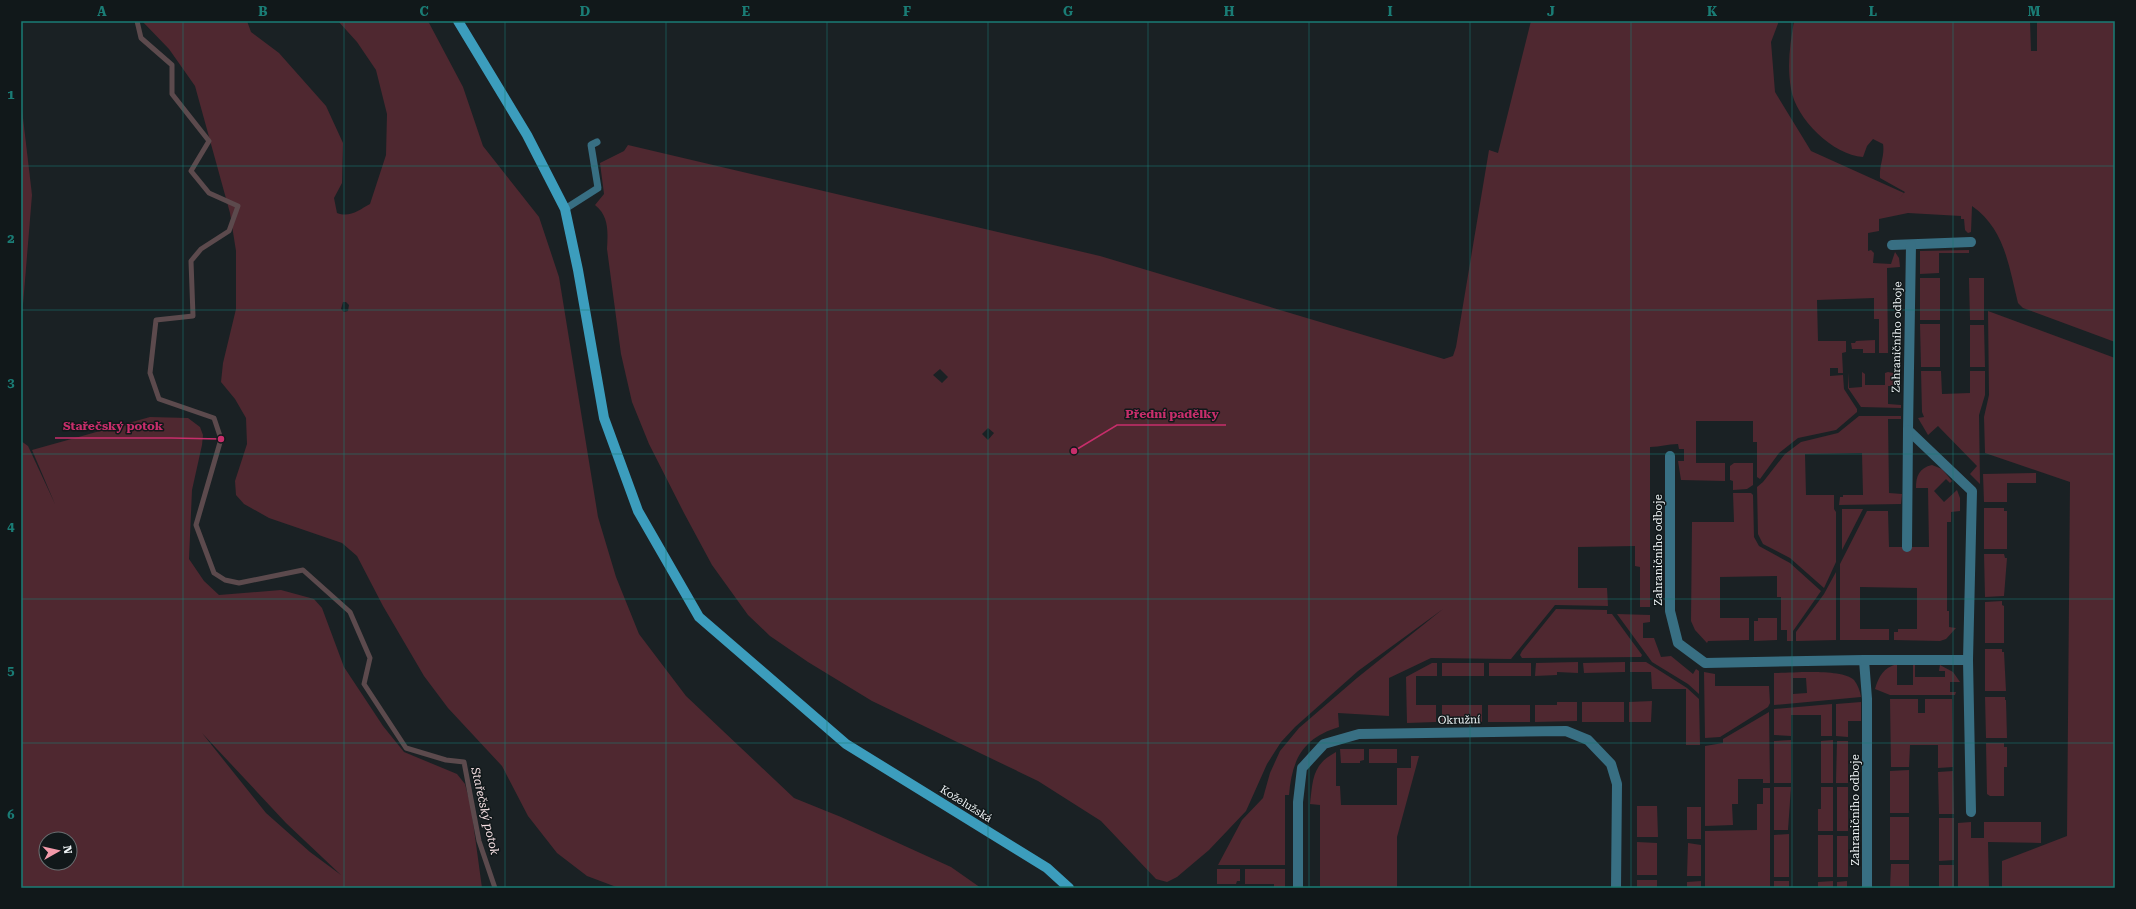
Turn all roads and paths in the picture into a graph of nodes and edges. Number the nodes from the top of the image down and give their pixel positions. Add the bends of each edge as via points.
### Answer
1 (458, 21) edge
2 (598, 142) dead end
3 (565, 209) junction
4 (1971, 242) dead end
5 (1892, 245) dead end
6 (1910, 245) junction
7 (1908, 430) junction
8 (1670, 456) dead end
9 (1907, 547) dead end
10 (1864, 660) junction
11 (1968, 660) junction
12 (1971, 812) dead end
13 (1069, 888) edge
14 (1298, 888) edge
15 (1616, 888) edge
16 (1868, 888) edge

1 - 3 main road, Koželužská via 527,135
2 - 3 lane via 591,145 598,188
3 - 13 main road, Koželužská via 604,418 638,511 700,617 846,744 1046,868
4 - 6 street
5 - 6 street
6 - 7 street, Zahraničního odboje
7 - 9 street, Zahraničního odboje
7 - 11 street via 1972,491
8 - 10 street, Zahraničního odboje via 1670,611 1678,643 1704,663
10 - 11 street, Zahraničního odboje
10 - 16 street, Zahraničního odboje via 1868,699
11 - 12 street
14 - 15 street, Okružní via 1298,802 1302,768 1324,744 1359,734 1566,732 1588,740 1611,764 1617,784

